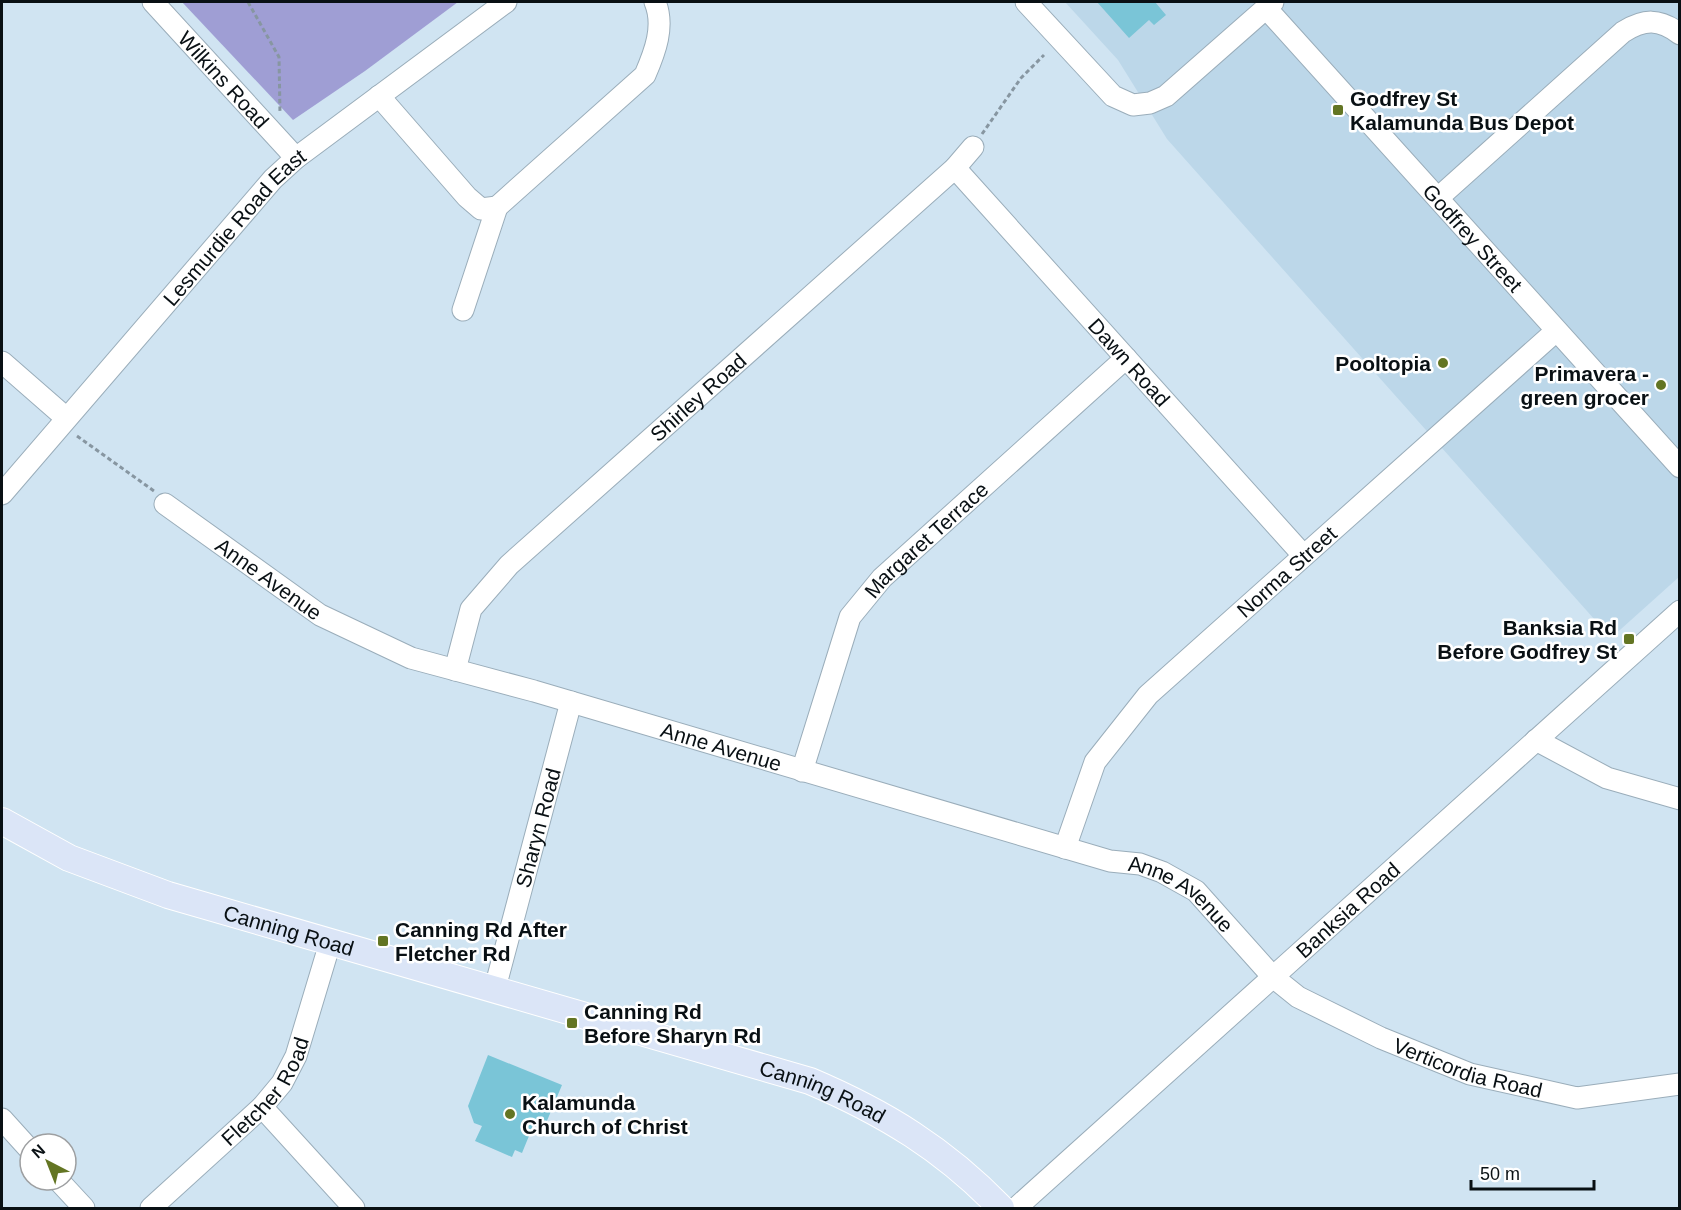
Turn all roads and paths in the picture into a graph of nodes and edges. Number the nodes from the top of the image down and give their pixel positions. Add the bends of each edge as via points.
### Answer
1 (153, 2) edge
2 (248, 2) edge
3 (506, 2) edge
4 (654, 2) edge
5 (1026, 2) edge
6 (1269, 5) edge
7 (1680, 34) edge
8 (1044, 55) dead end
9 (379, 96) junction
10 (280, 139) junction
11 (973, 147) joint
12 (296, 158) junction
13 (955, 168) junction
14 (1438, 198) junction
15 (497, 207) junction
16 (464, 310) dead end
17 (1556, 331) junction
18 (1126, 358) junction
19 (2, 362) edge
20 (65, 417) junction
21 (1680, 467) edge
22 (2, 494) edge
23 (165, 504) joint
24 (1303, 555) junction
25 (1680, 611) edge
26 (455, 670) junction
27 (571, 702) junction
28 (1536, 740) junction
29 (802, 771) junction
30 (1680, 799) edge
31 (2, 821) edge
32 (1065, 848) junction
33 (330, 943) junction
34 (1273, 977) junction
35 (495, 988) junction
36 (1680, 1084) edge
37 (262, 1107) junction
38 (2, 1119) edge
39 (18, 1137) edge
40 (69, 1192) edge
41 (84, 1209) edge
42 (152, 1209) edge
43 (354, 1209) edge
44 (1001, 1209) edge
45 (1016, 1209) edge

1 - 10 street, Wilkins Road
2 - 10 path via 279,57
3 - 9 street, Lesmurdie Road East
4 - 15 street via 659,31 645,75
5 - 6 street via 1113,96 1132,105 1150,104 1166,96
6 - 14 street, Godfrey Street
7 - 14 street via 1668,25 1647,21 1623,32
8 - 11 path via 1021,78
9 - 12 street, Lesmurdie Road East
9 - 15 street via 468,197 481,209
10 - 12 street, Wilkins Road
11 - 13 street, Shirley Road
12 - 20 street, Lesmurdie Road East via 273,179
13 - 18 street, Dawn Road
13 - 26 street, Shirley Road via 509,565 471,609
14 - 17 street, Godfrey Street
15 - 16 street
17 - 21 street, Godfrey Street
17 - 24 street, Norma Street
18 - 24 street, Dawn Road
18 - 29 street, Margaret Terrace via 882,578 850,617
19 - 20 street
20 - 22 street, Lesmurdie Road East
20 - 23 path via 69,430 159,494
23 - 26 street, Anne Avenue via 320,615 411,658
24 - 32 street, Norma Street via 1148,695 1095,762
25 - 28 street, Banksia Road
26 - 27 street, Anne Avenue
27 - 29 street, Anne Avenue
27 - 35 street, Sharyn Road
28 - 30 street via 1607,778
28 - 34 street, Banksia Road
29 - 32 street, Anne Avenue
31 - 33 main road, Canning Road via 69,858 168,895
32 - 34 street, Anne Avenue via 1110,861 1140,864 1180,880 1211,906
33 - 35 main road, Canning Road
33 - 37 street, Fletcher Road via 296,1056 282,1083
34 - 36 street, Verticordia Road via 1298,997 1339,1018 1470,1074 1577,1098
34 - 45 street, Banksia Road
35 - 44 main road, Canning Road via 780,1071 836,1092 922,1140
37 - 42 street, Fletcher Road
37 - 43 street
38 - 39 street
40 - 41 street

